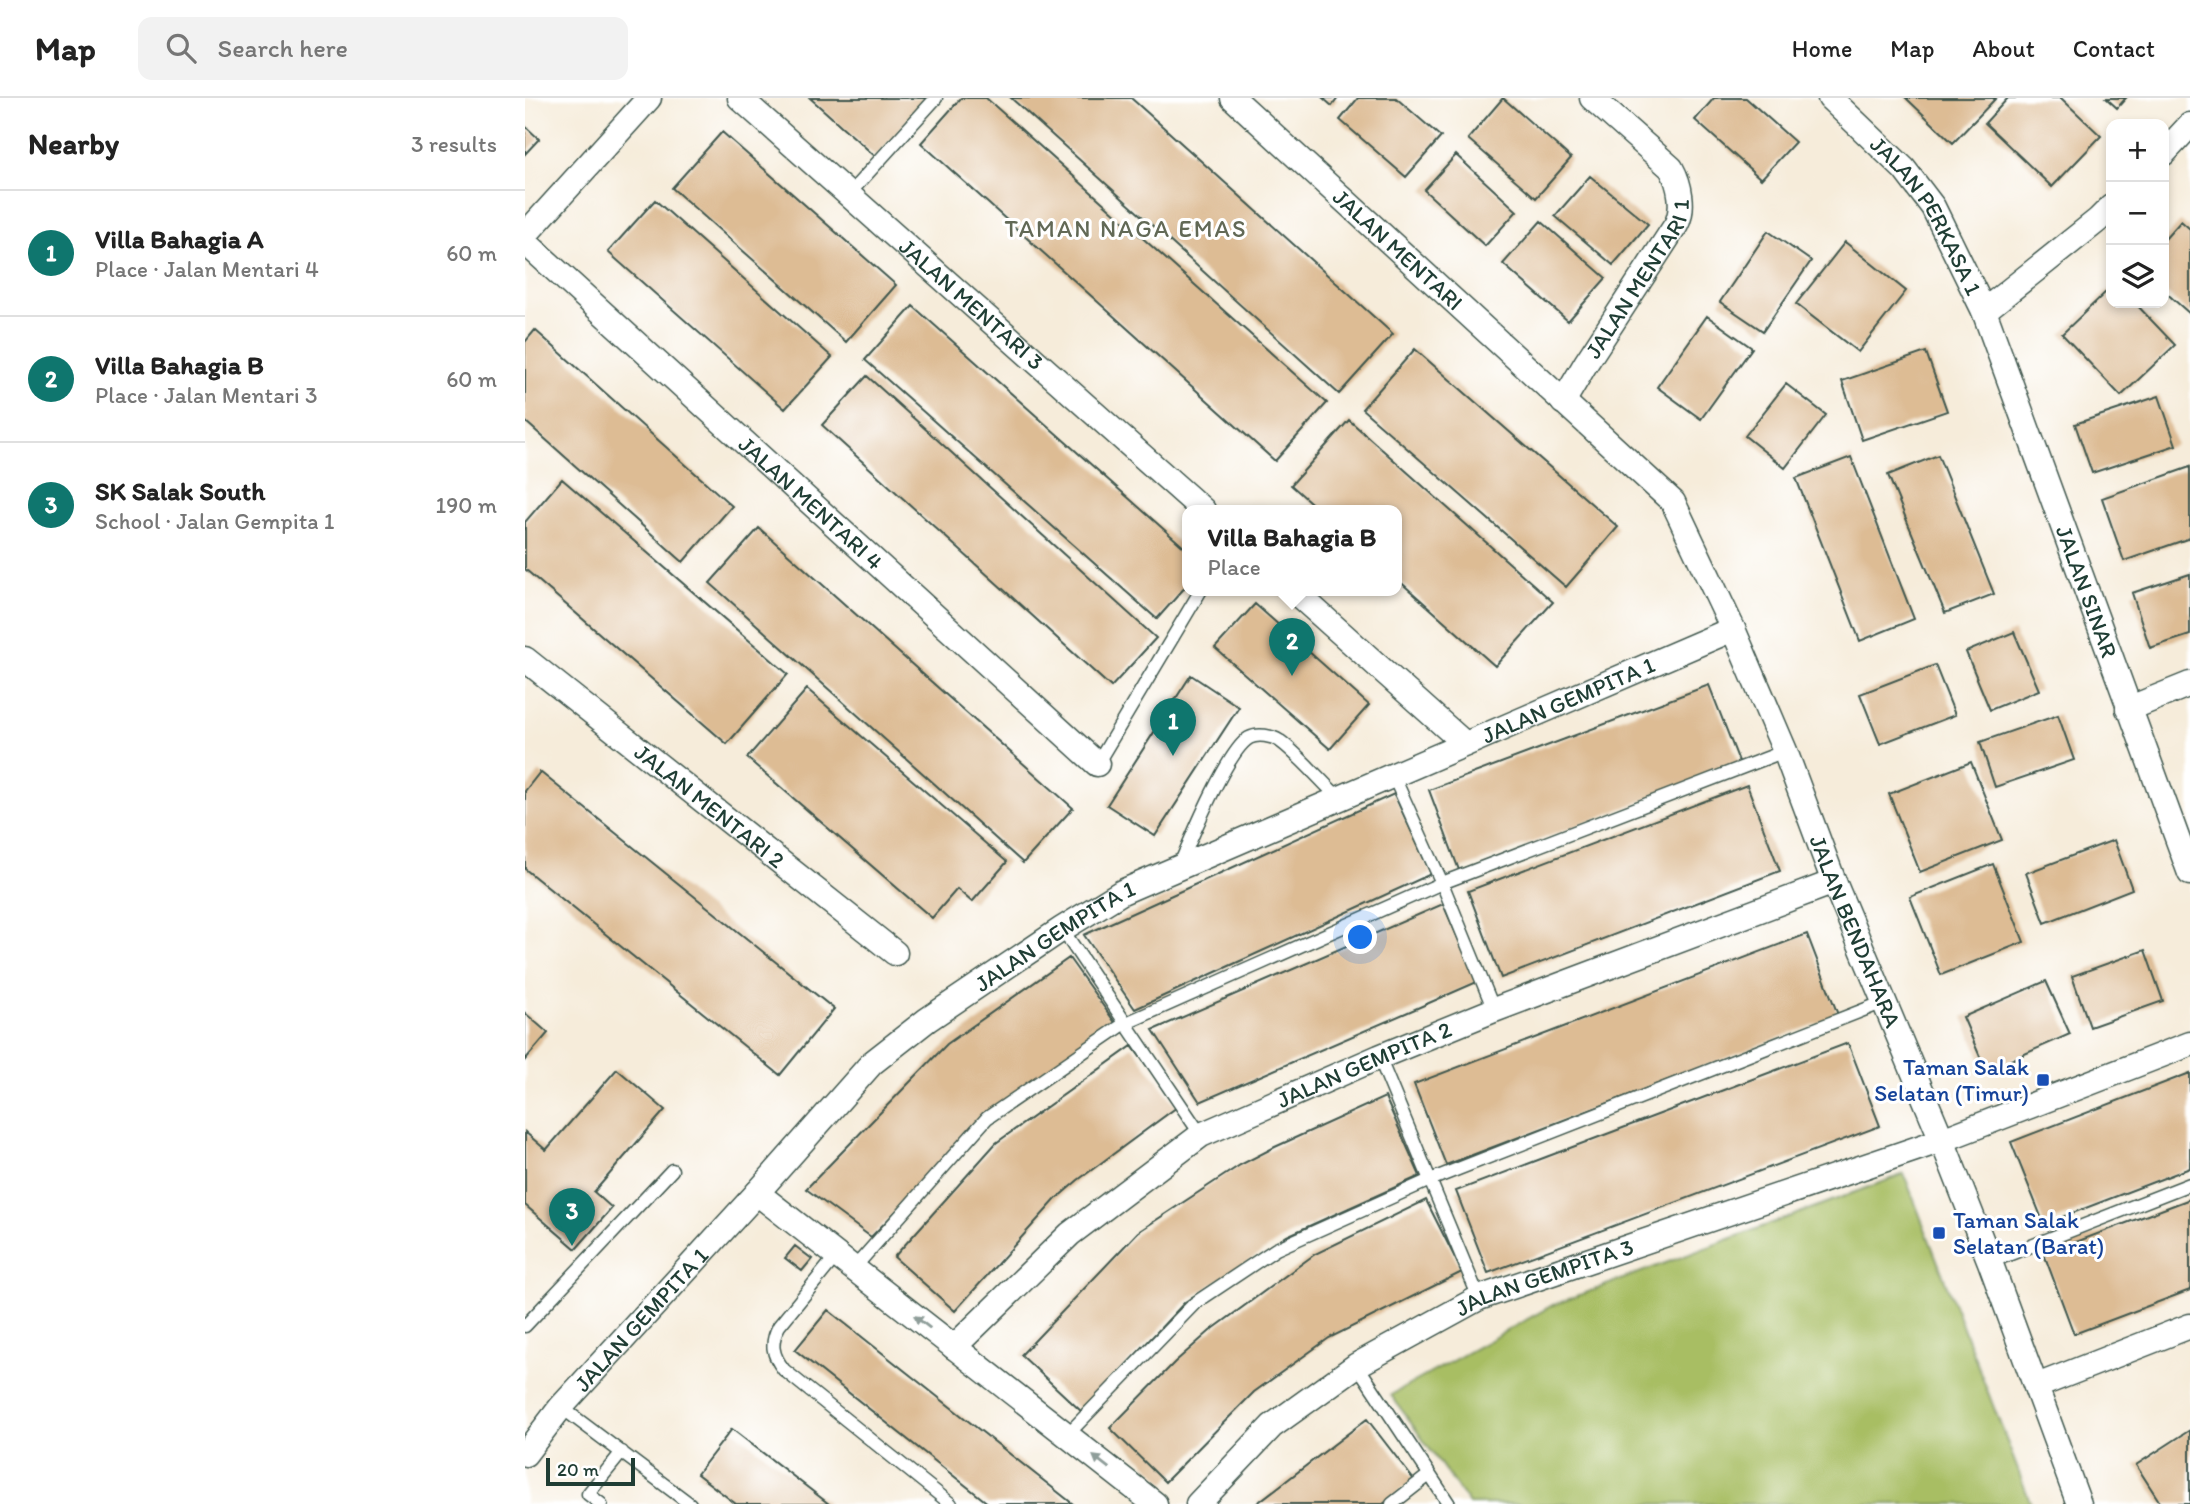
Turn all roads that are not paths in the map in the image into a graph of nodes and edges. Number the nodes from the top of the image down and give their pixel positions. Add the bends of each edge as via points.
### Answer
1 (649, 98) edge
2 (936, 98) edge
3 (1233, 98) edge
4 (1592, 98) edge
5 (1830, 98) edge
6 (750, 101) edge
7 (2190, 125) edge
8 (2169, 148) edge
9 (848, 195) junction
10 (2106, 212) edge
11 (525, 235) edge
12 (525, 242) edge
13 (1984, 311) junction
14 (1563, 402) junction
15 (1196, 505) edge
16 (1197, 596) edge
17 (1300, 596) edge
18 (1733, 628) junction
19 (525, 659) edge
20 (2190, 684) edge
21 (2128, 709) junction
22 (1465, 744) junction
23 (1785, 751) junction
24 (1097, 764) joint
25 (1393, 775) junction
26 (1339, 798) junction
27 (1179, 867) junction
28 (2190, 873) edge
29 (1834, 882) junction
30 (1442, 883) junction
31 (1062, 929) junction
32 (895, 953) dead end
33 (1884, 1002) junction
34 (1494, 1010) junction
35 (1124, 1024) junction
36 (2190, 1044) edge
37 (1379, 1057) junction
38 (1201, 1135) junction
39 (1942, 1140) junction
40 (672, 1170) dead end
41 (1430, 1180) junction
42 (2190, 1184) edge
43 (757, 1193) junction
44 (845, 1262) junction
45 (1990, 1262) junction
46 (1479, 1298) junction
47 (525, 1326) edge
48 (2190, 1326) edge
49 (954, 1347) junction
50 (1357, 1364) junction
51 (2037, 1386) junction
52 (561, 1407) junction
53 (1067, 1435) junction
54 (622, 1452) junction
55 (525, 1454) edge
56 (1429, 1475) junction
57 (1150, 1503) edge
58 (601, 1504) edge
59 (690, 1504) edge
60 (951, 1504) edge
61 (1198, 1504) edge
62 (1392, 1504) edge
63 (1449, 1504) edge
64 (2079, 1504) edge

1 - 11 street
2 - 9 lane
3 - 14 street, JALAN MENTARI
4 - 14 street, JALAN MENTARI 1 via 1671,168 1681,210 1676,225
5 - 13 street, JALAN PERKASA 1 via 1904,169 1933,207
6 - 9 street, JALAN MENTARI 3
7 - 8 street
9 - 15 street, JALAN MENTARI 3
10 - 13 street
12 - 24 street, JALAN MENTARI 4
13 - 21 street, JALAN SINAR
14 - 18 street, JALAN BENDAHARA via 1673,502
16 - 24 lane
17 - 22 street
18 - 22 street, JALAN GEMPITA 1
18 - 23 street, JALAN BENDAHARA
19 - 32 street, JALAN MENTARI 2
20 - 21 street
21 - 28 street, JALAN SINAR
22 - 25 street, JALAN GEMPITA 1
23 - 29 street, JALAN BENDAHARA
23 - 30 lane
25 - 26 street, JALAN GEMPITA 1
25 - 30 lane
26 - 27 street, JALAN GEMPITA 1
26 - 27 lane via 1279,741 1263,735 1249,738 1205,805
27 - 31 street, JALAN GEMPITA 1 via 1122,892
29 - 33 street, JALAN BENDAHARA
29 - 34 street, JALAN GEMPITA 2
30 - 34 lane
30 - 35 lane
31 - 35 lane
31 - 43 street, JALAN GEMPITA 1 via 872,1063
33 - 39 street, JALAN BENDAHARA
33 - 41 lane
34 - 37 street, JALAN GEMPITA 2
35 - 38 lane
35 - 44 lane via 987,1118
36 - 39 street, JALAN GEMPITA 3
37 - 38 street, JALAN GEMPITA 2
37 - 41 lane
38 - 49 street, JALAN GEMPITA 2 via 1070,1234
39 - 45 street, JALAN BENDAHARA
39 - 46 street, JALAN GEMPITA 3
40 - 47 lane
41 - 46 lane
41 - 53 lane via 1276,1249 1195,1303
42 - 45 lane
43 - 44 street
43 - 52 street, JALAN GEMPITA 1
49 -> 44 street
44 - 60 lane via 779,1326 773,1337 776,1361
45 - 51 street, JALAN BENDAHARA
46 - 50 street, JALAN GEMPITA 3
48 - 51 street
49 - 53 street
50 - 56 lane
50 - 61 street, JALAN GEMPITA 3 via 1272,1426
51 - 64 street, JALAN BENDAHARA
52 - 54 lane
52 - 55 street, JALAN GEMPITA 1
57 -> 53 street
54 - 58 lane via 588,1494
54 - 59 lane
56 - 62 lane
56 - 63 lane

